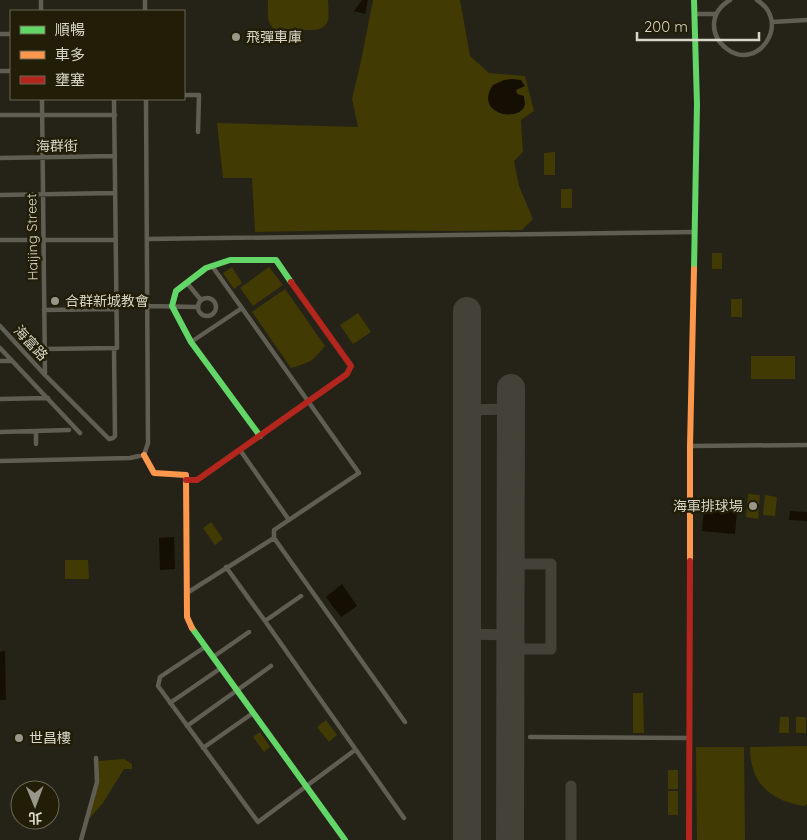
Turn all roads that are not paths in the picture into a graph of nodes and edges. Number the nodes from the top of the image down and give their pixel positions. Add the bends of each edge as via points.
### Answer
1 (694, 0) edge
2 (730, 0) edge
3 (757, 0) edge
4 (695, 14) junction
5 (716, 14) junction
6 (807, 20) edge
7 (772, 22) junction
8 (185, 95) edge
9 (42, 100) edge
10 (114, 100) edge
11 (146, 100) edge
12 (0, 115) edge
13 (42, 115) junction
14 (115, 115) junction
15 (198, 132) dead end
16 (115, 156) junction
17 (0, 158) edge
18 (42, 158) junction
19 (115, 193) junction
20 (43, 194) junction
21 (0, 195) edge
22 (695, 232) junction
23 (44, 239) junction
24 (147, 239) junction
25 (0, 240) edge
26 (116, 240) junction
27 (212, 266) junction
28 (187, 284) junction
29 (200, 300) junction
30 (148, 306) junction
31 (172, 306) junction
32 (198, 307) junction
33 (242, 308) junction
34 (116, 309) junction
35 (44, 310) junction
36 (212, 314) junction
37 (219, 323) junction
38 (0, 326) edge
39 (191, 342) junction
40 (0, 348) edge
41 (116, 348) junction
42 (45, 349) junction
43 (0, 361) edge
44 (12, 361) junction
45 (45, 375) junction
46 (48, 398) junction
47 (0, 399) edge
48 (308, 401) junction
49 (69, 430) dead end
50 (36, 431) junction
51 (0, 432) edge
52 (80, 433) dead end
53 (260, 436) junction
54 (36, 444) dead end
55 (807, 445) edge
56 (690, 446) junction
57 (240, 450) junction
58 (144, 455) junction
59 (0, 460) edge
60 (186, 480) junction
61 (288, 520) junction
62 (274, 538) junction
63 (226, 567) junction
64 (186, 593) junction
65 (301, 596) dead end
66 (265, 621) junction
67 (248, 632) dead end
68 (205, 647) junction
69 (213, 657) junction
70 (271, 666) dead end
71 (221, 668) junction
72 (237, 690) junction
73 (170, 703) junction
74 (253, 713) junction
75 (405, 722) dead end
76 (187, 726) junction
77 (530, 737) dead end
78 (690, 738) junction
79 (203, 748) junction
80 (355, 750) junction
81 (96, 758) dead end
82 (306, 786) junction
83 (404, 818) dead end
84 (81, 840) edge
85 (344, 840) edge
86 (689, 840) edge

1 - 4 street
2 - 5 street
3 - 7 street via 765,6
4 - 5 street
4 - 22 street
5 - 7 street via 716,36 724,47 737,54 763,47 770,36
6 - 7 street
8 - 15 street via 199,95
9 - 13 street, Haijing Street
10 - 14 street
11 - 24 street
12 - 13 street
13 - 14 street
13 - 18 street, Haijing Street
14 - 16 street
16 - 18 street, 海群街
16 - 19 street
17 - 18 street, 海群街
18 - 20 street, Haijing Street
19 - 20 street
19 - 26 street
20 - 21 street
20 - 23 street, Haijing Street
22 - 24 street
22 - 56 street
23 - 25 street
23 - 26 street
23 - 35 street, Haijing Street
24 - 30 street
26 - 34 street
27 - 28 street
27 - 33 street
27 - 48 street via 230,260 276,260 351,366 347,374
28 - 29 street
28 - 31 street via 176,291
29 - 32 street
29 - 36 street via 213,301 216,306
30 - 31 street
30 - 58 street via 148,443
31 - 32 street
31 - 39 street
32 - 36 street via 201,315
33 - 37 street
33 - 48 street
34 - 35 street
34 - 41 street
35 - 42 street, Haijing Street
36 - 37 street
37 - 39 street
38 - 45 street, 海富路
39 - 53 street
40 - 44 street
41 - 42 street
41 - 45 street, 海富路 via 113,438 109,439
42 - 45 street, Haijing Street
43 - 44 street
44 - 46 street
46 - 47 street
46 - 52 street
48 - 53 street
48 - 61 street via 359,473
49 - 50 street
50 - 51 street
50 - 54 street
53 - 57 street
55 - 56 street
56 - 78 street
57 - 60 street via 197,480
57 - 61 street
58 - 59 street via 130,458
58 - 60 street via 154,473 186,474
60 - 64 street
61 - 62 street via 274,530
62 - 63 street
62 - 75 street
63 - 64 street
63 - 66 street
64 - 68 street via 190,626
65 - 66 street
66 - 80 street
67 - 69 street
68 - 69 street
68 - 73 street via 160,677 158,686
69 - 71 street
70 - 72 street
71 - 72 street
71 - 73 street
72 - 74 street
72 - 76 street
73 - 76 street
74 - 79 street
74 - 82 street
76 - 79 street
77 - 78 street
78 - 86 street
79 - 82 street via 258,822
80 - 82 street
80 - 83 street
81 - 84 street via 96,782
82 - 85 street

